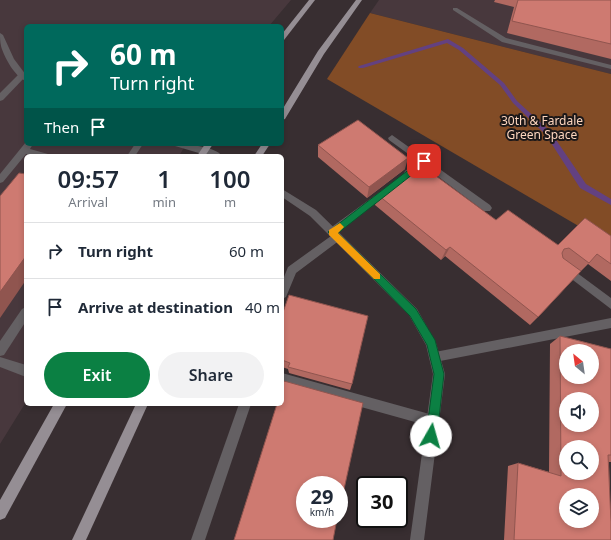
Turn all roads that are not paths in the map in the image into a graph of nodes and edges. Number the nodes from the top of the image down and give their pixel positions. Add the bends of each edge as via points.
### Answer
1 (312, 0) edge
2 (359, 0) edge
3 (455, 9) dead end
4 (0, 35) edge
5 (284, 36) edge
6 (611, 67) edge
7 (24, 78) edge
8 (0, 98) edge
9 (284, 114) edge
10 (392, 138) dead end
11 (187, 146) edge
12 (27, 147) edge
13 (205, 150) edge
14 (41, 154) edge
15 (424, 161) junction
16 (0, 180) edge
17 (284, 193) edge
18 (487, 208) dead end
19 (335, 235) junction
20 (559, 263) edge
21 (284, 289) edge
22 (611, 304) edge
23 (24, 315) edge
24 (611, 322) edge
25 (0, 351) edge
26 (434, 357) junction
27 (0, 362) edge
28 (24, 370) edge
29 (284, 380) edge
30 (60, 406) edge
31 (141, 406) edge
32 (244, 406) edge
33 (433, 421) junction
34 (0, 513) edge
35 (79, 540) edge
36 (198, 540) edge
37 (418, 540) edge

1 - 5 main road
2 - 9 main road via 321,53
3 - 6 street via 504,40
4 - 7 street via 5,50
7 - 8 street
10 - 15 street
11 - 13 street
12 - 14 street
12 - 16 street
15 - 18 street
15 - 19 street
17 - 19 street via 313,213
19 - 21 street via 292,270
19 - 26 street via 413,312 431,344
20 - 22 street
23 - 25 street
24 - 26 street
26 - 33 street via 439,374
27 - 28 street
29 - 33 street
30 - 34 main road
31 - 35 main road
32 - 36 street
33 - 37 street

